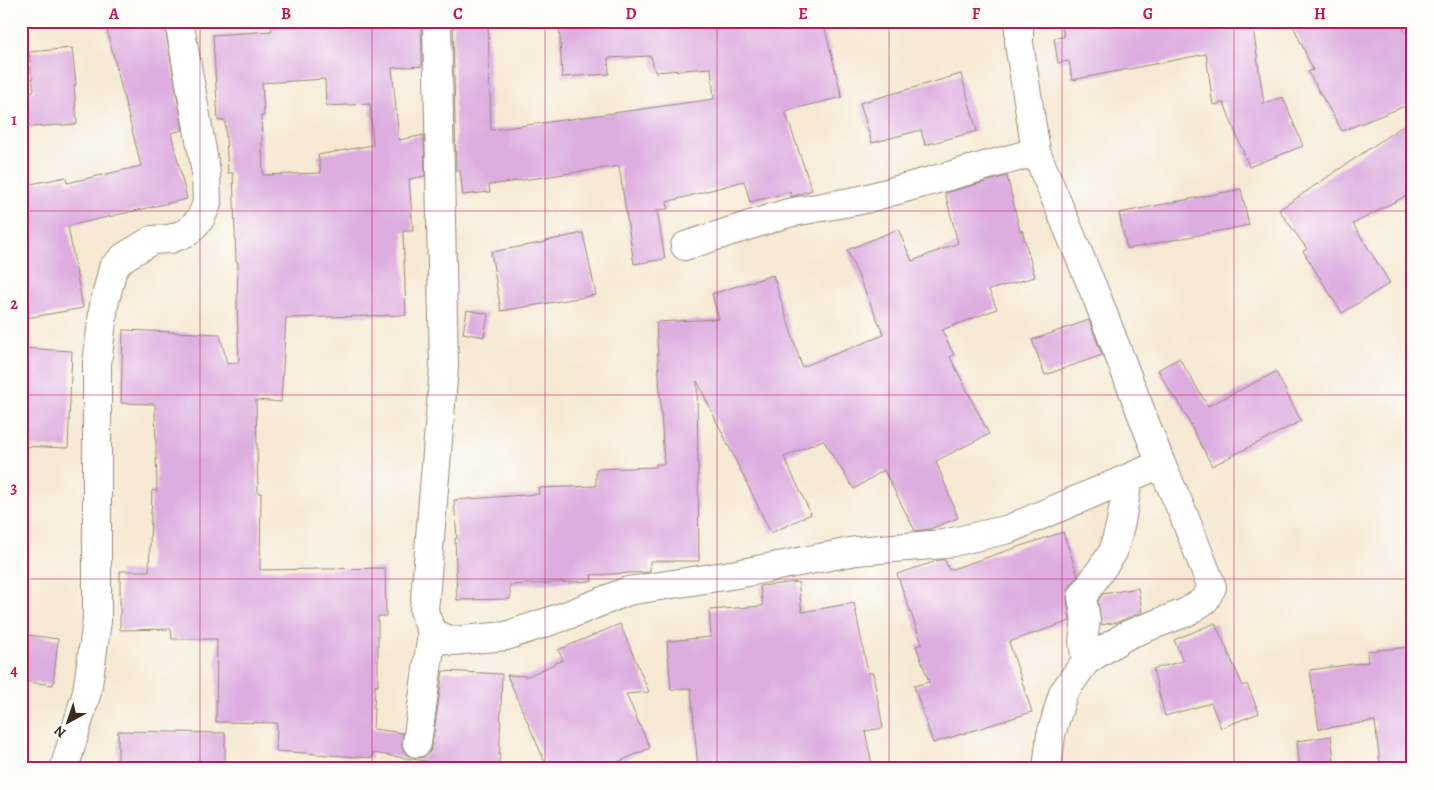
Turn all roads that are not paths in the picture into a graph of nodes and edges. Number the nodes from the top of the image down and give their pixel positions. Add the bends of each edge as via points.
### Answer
1 (179, 21) edge
2 (438, 21) edge
3 (1019, 21) edge
4 (1036, 152) junction
5 (685, 246) dead end
6 (1161, 464) junction
7 (1128, 479) junction
8 (432, 633) junction
9 (1086, 661) junction
10 (417, 743) dead end
11 (64, 769) edge
12 (1047, 769) edge

1 - 11 street via 206,173 207,204 200,219 188,232 170,239 152,240 124,257 113,268 96,364 96,621 86,692
2 - 8 street via 444,367 424,611
3 - 4 street via 1019,43
4 - 5 street via 861,200 788,213
4 - 6 street
6 - 7 street
6 - 9 street via 1212,587 1205,600 1187,612 1127,635
7 - 8 street via 1009,529 944,544 856,551 628,591 568,616 506,636 452,641
7 - 9 street via 1113,552 1082,597 1086,620 1083,641
8 - 10 street
9 - 12 street via 1063,693

